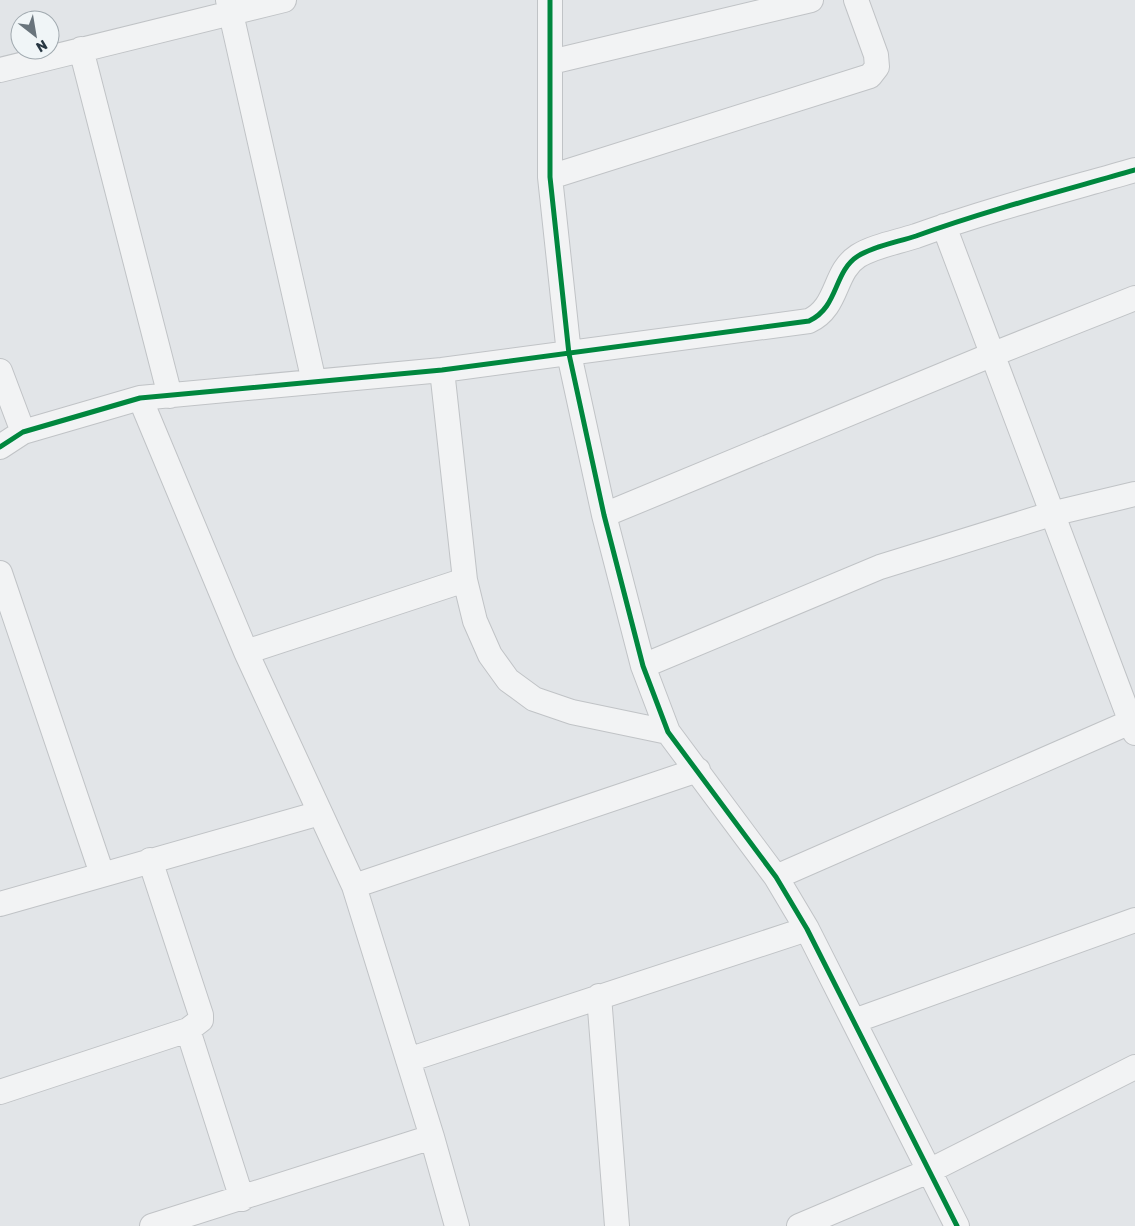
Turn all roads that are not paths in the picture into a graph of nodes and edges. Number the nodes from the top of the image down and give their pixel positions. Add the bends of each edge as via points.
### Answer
1 (284, 0) edge
2 (550, 0) edge
3 (811, 0) edge
4 (856, 0) edge
5 (778, 4) edge
6 (230, 6) edge
7 (81, 49) junction
8 (551, 62) junction
9 (0, 70) edge
10 (1135, 170) edge
11 (550, 177) junction
12 (944, 226) junction
13 (1135, 298) edge
14 (569, 354) junction
15 (991, 354) junction
16 (442, 370) junction
17 (0, 371) edge
18 (314, 382) junction
19 (170, 396) junction
20 (140, 398) junction
21 (23, 432) junction
22 (0, 447) edge
23 (1135, 494) edge
24 (1051, 514) junction
25 (604, 515) junction
26 (0, 573) edge
27 (465, 580) junction
28 (8, 629) edge
29 (246, 652) junction
30 (643, 666) junction
31 (1133, 725) edge
32 (668, 732) junction
33 (698, 770) junction
34 (320, 812) junction
35 (150, 860) junction
36 (102, 874) junction
37 (776, 877) junction
38 (354, 886) junction
39 (0, 904) edge
40 (1135, 920) edge
41 (807, 928) junction
42 (600, 996) junction
43 (854, 1021) junction
44 (188, 1030) junction
45 (408, 1060) junction
46 (1135, 1067) edge
47 (0, 1092) edge
48 (432, 1137) junction
49 (929, 1171) junction
50 (242, 1199) junction
51 (152, 1226) edge
52 (457, 1226) edge
53 (617, 1226) edge
54 (799, 1226) edge
55 (957, 1226) edge

1 - 6 street
2 - 8 street
3 - 5 street
4 - 11 street via 876,55 877,67 870,76
5 - 8 street
6 - 7 street
6 - 18 street
7 - 9 street
7 - 19 street
8 - 11 street
10 - 12 street
11 - 14 street
12 - 14 street via 859,255 847,267 828,307 809,321
12 - 15 street
13 - 15 street
14 - 16 street
14 - 25 street
15 - 24 street
15 - 25 street
16 - 18 street
16 - 27 street
17 - 21 street
18 - 19 street
19 - 20 street
20 - 21 street
20 - 29 street
21 - 22 street
23 - 24 street
24 - 30 street via 880,567
24 - 31 street
25 - 30 street
26 - 28 street
27 - 29 street
27 - 32 street via 475,621 490,655 508,680 534,699 572,712
28 - 36 street
29 - 34 street
30 - 32 street
31 - 37 street
32 - 33 street
33 - 37 street
33 - 38 street
34 - 35 street
34 - 38 street
35 - 36 street
35 - 44 street via 201,1015 198,1025
36 - 39 street
37 - 41 street
38 - 45 street
40 - 43 street
41 - 42 street
41 - 43 street
42 - 45 street
42 - 53 street
43 - 49 street
44 - 47 street
44 - 50 street
45 - 48 street
46 - 49 street
48 - 50 street
48 - 52 street
49 - 54 street
49 - 55 street
50 - 51 street

